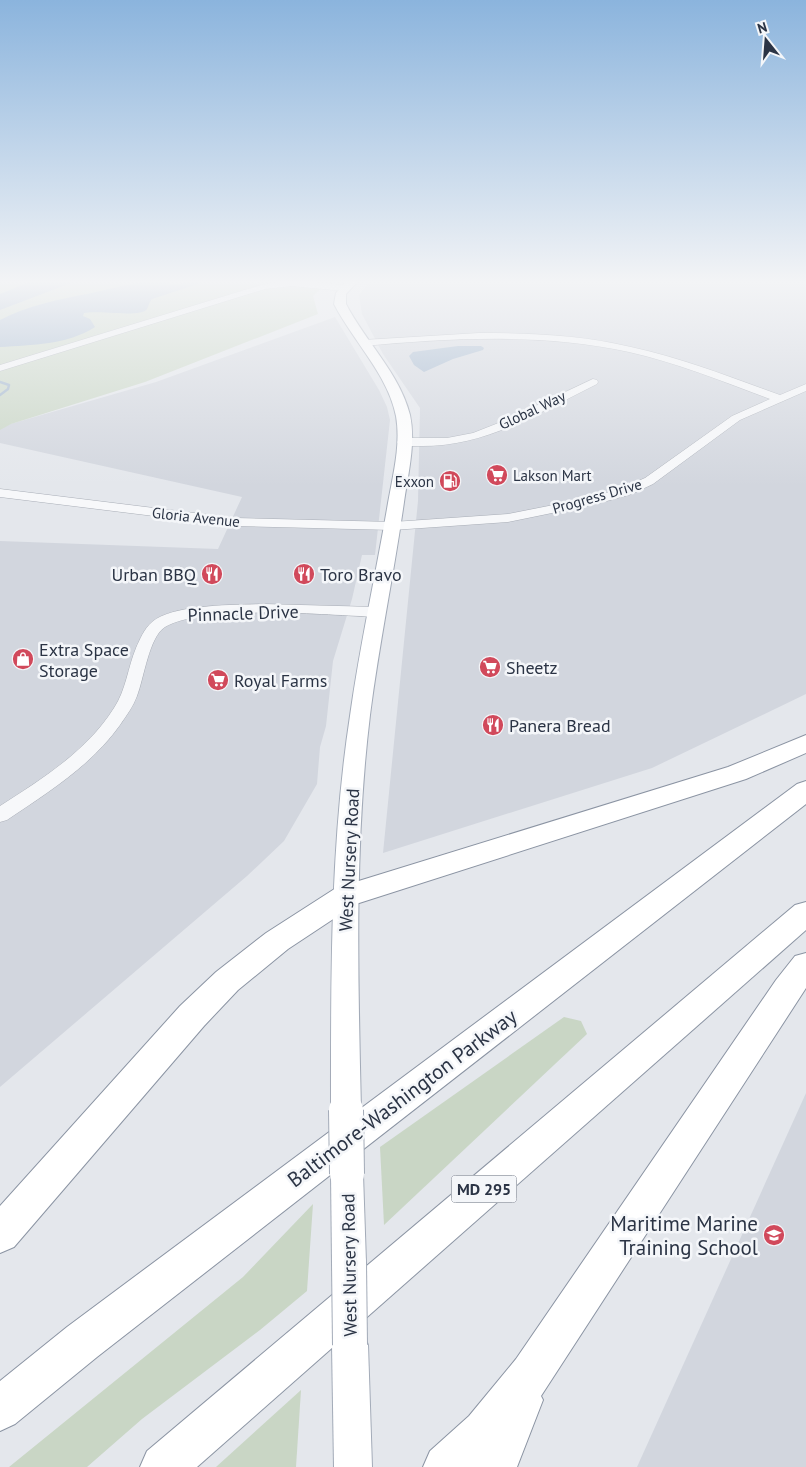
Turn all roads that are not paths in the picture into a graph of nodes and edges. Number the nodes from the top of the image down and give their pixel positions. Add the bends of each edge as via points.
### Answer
1 (66, 348) edge
2 (367, 348) edge
3 (624, 348) edge
4 (0, 368) edge
5 (593, 382) dead end
6 (806, 387) edge
7 (779, 398) junction
8 (403, 439) junction
9 (0, 493) edge
10 (392, 526) junction
11 (376, 612) junction
12 (806, 743) edge
13 (806, 790) edge
14 (0, 815) edge
15 (346, 896) junction
16 (806, 913) edge
17 (806, 965) edge
18 (0, 1234) edge
19 (532, 1374) junction
20 (0, 1409) edge
21 (163, 1467) edge
22 (353, 1467) edge
23 (446, 1467) edge
24 (494, 1467) edge

1 - 4 street
2 - 8 main road, West Nursery Road via 398,402 403,416
3 - 7 street via 669,359
5 - 8 street, Global Way via 471,436 449,442
6 - 7 street, Progress Drive
7 - 10 street, Progress Drive via 736,418 669,468 627,491 523,516
8 - 10 main road, West Nursery Road
9 - 10 street, Gloria Avenue via 235,522
10 - 11 main road, West Nursery Road
11 - 14 street, Pinnacle Drive via 220,611 167,619 151,632 125,705 110,729 46,785
11 - 15 main road, West Nursery Road via 354,765
12 - 15 highway via 737,773
13 - 20 highway, Baltimore-Washington Parkway via 90,1336
15 - 18 highway via 277,941 227,981 192,1016
15 - 22 main road, West Nursery Road, bridge via 344,954
16 - 21 highway, MD 295
17 - 19 highway
19 - 23 highway via 485,1432
19 - 24 highway

